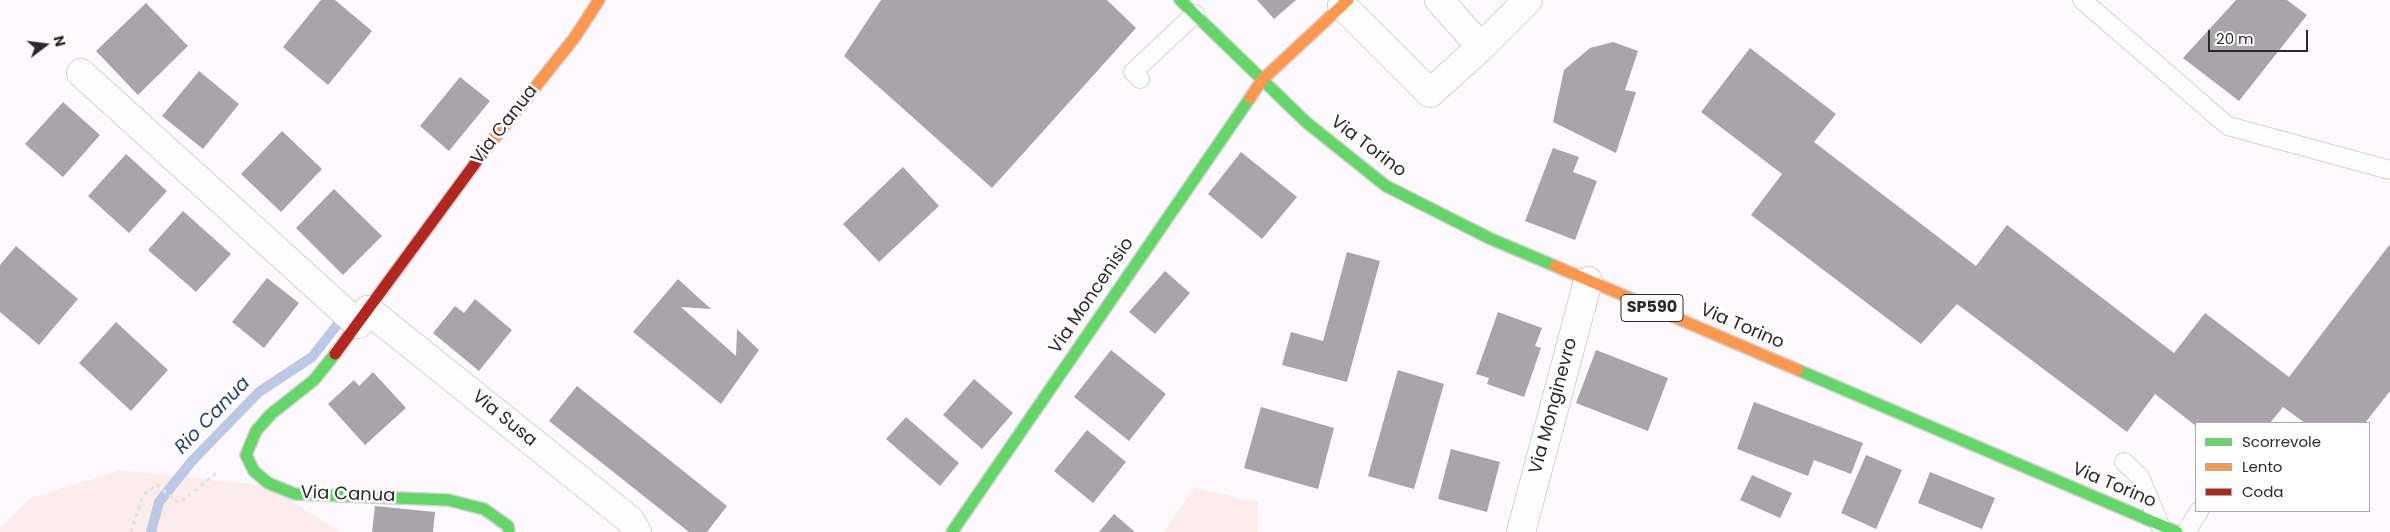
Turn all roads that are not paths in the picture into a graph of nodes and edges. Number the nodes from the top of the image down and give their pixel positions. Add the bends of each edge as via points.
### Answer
1 (600, 0) edge
2 (1180, 0) edge
3 (1439, 0) edge
4 (1454, 0) edge
5 (1528, 0) edge
6 (2082, 0) edge
7 (1345, 3) edge
8 (1195, 14) junction
9 (1485, 43) junction
10 (81, 73) dead end
11 (1140, 79) dead end
12 (1262, 80) junction
13 (2390, 170) edge
14 (1588, 280) junction
15 (363, 317) junction
16 (2124, 462) dead end
17 (2198, 512) edge
18 (2145, 524) edge
19 (509, 532) edge
20 (637, 532) edge
21 (952, 532) edge
22 (1521, 532) edge
23 (2177, 532) edge
24 (2186, 532) edge

1 - 15 street, Via Canua via 575,37 466,175
2 - 8 street, Via Torino / SP590
3 - 9 street
4 - 9 lane
5 - 9 street
6 - 13 lane via 2228,126
7 - 9 street via 1430,93
7 - 12 street, Via Moncenisio
8 - 11 lane via 1133,72
8 - 12 street, Via Torino / SP590
10 - 15 street
12 - 14 street, Via Torino / SP590 via 1306,122 1386,186 1491,239
12 - 21 street, Via Moncenisio
14 - 18 street, Via Torino / SP590
14 - 22 street, Via Monginevro
15 - 19 street, Via Canua via 314,380 271,414 261,426 246,455 254,471 268,483 295,494 448,500 484,509 508,526
15 - 20 street, Via Susa via 630,520
16 - 18 lane via 2140,477
17 - 24 lane
18 - 23 street, Via Torino / SP590

